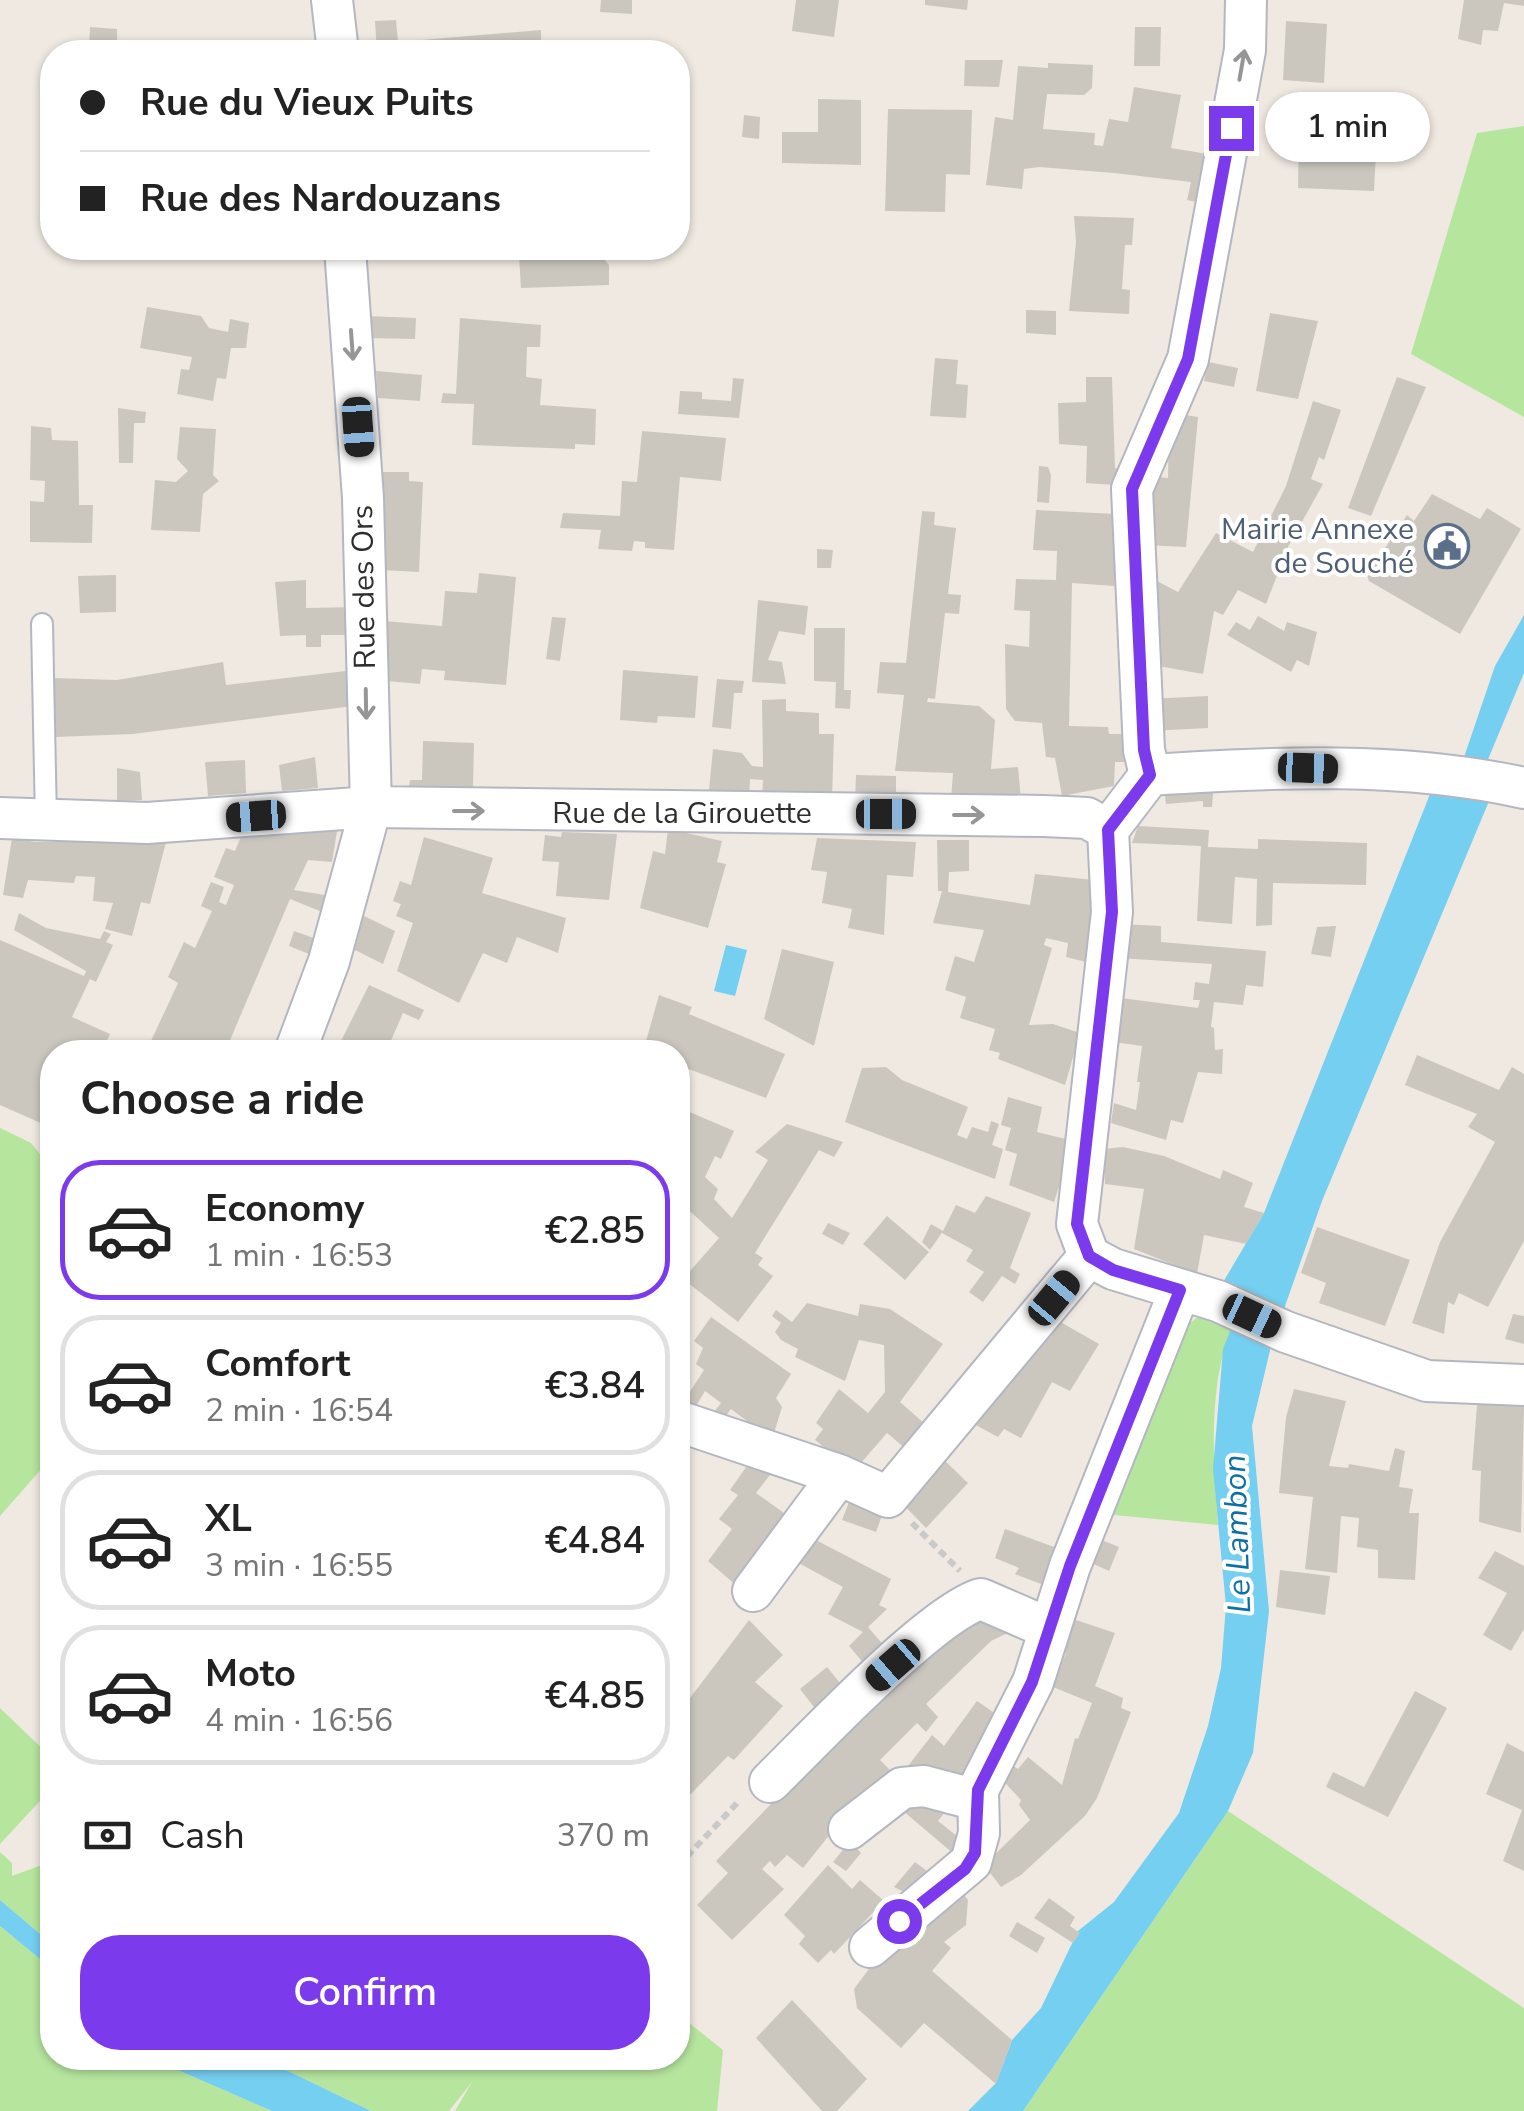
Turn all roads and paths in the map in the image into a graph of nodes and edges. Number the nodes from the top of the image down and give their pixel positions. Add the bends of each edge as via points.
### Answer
1 (332, 0) edge
2 (1246, 0) edge
3 (337, 40) edge
4 (346, 260) edge
5 (42, 624) dead end
6 (1150, 775) junction
7 (1514, 786) edge
8 (372, 807) junction
9 (0, 818) edge
10 (46, 822) junction
11 (1108, 830) junction
12 (299, 1040) edge
13 (1089, 1256) junction
14 (1180, 1290) junction
15 (1524, 1385) edge
16 (690, 1425) edge
17 (840, 1475) junction
18 (888, 1497) junction
19 (753, 1591) dead end
20 (981, 1599) junction
21 (1048, 1628) junction
22 (770, 1782) joint
23 (976, 1800) junction
24 (848, 1829) dead end
25 (690, 1853) edge
26 (870, 1946) dead end

1 - 3 street
6 -> 2 street via 1132,489 1188,359 1245,50
4 -> 8 street, Rue des Ors via 363,498
5 - 10 lane
6 - 7 street via 1270,767 1427,774
6 - 11 street
8 - 10 street, Rue de la Girouette via 146,823
8 -> 11 street, Rue de la Girouette via 1044,816 1087,818
8 - 12 street, Rue des Ors via 329,961
9 - 10 street, Rue de la Girouette
11 - 13 street via 1112,912 1077,1224
13 - 14 street
13 - 18 street
14 - 15 street via 1427,1381
14 - 21 street
16 - 17 street
17 - 18 street
17 - 19 street
18 - 20 path
20 - 21 street
20 - 22 street via 909,1650
21 - 23 street via 1028,1694
22 - 25 path via 752,1786
23 - 24 street via 924,1786 902,1788
23 - 26 street via 979,1833 971,1862

